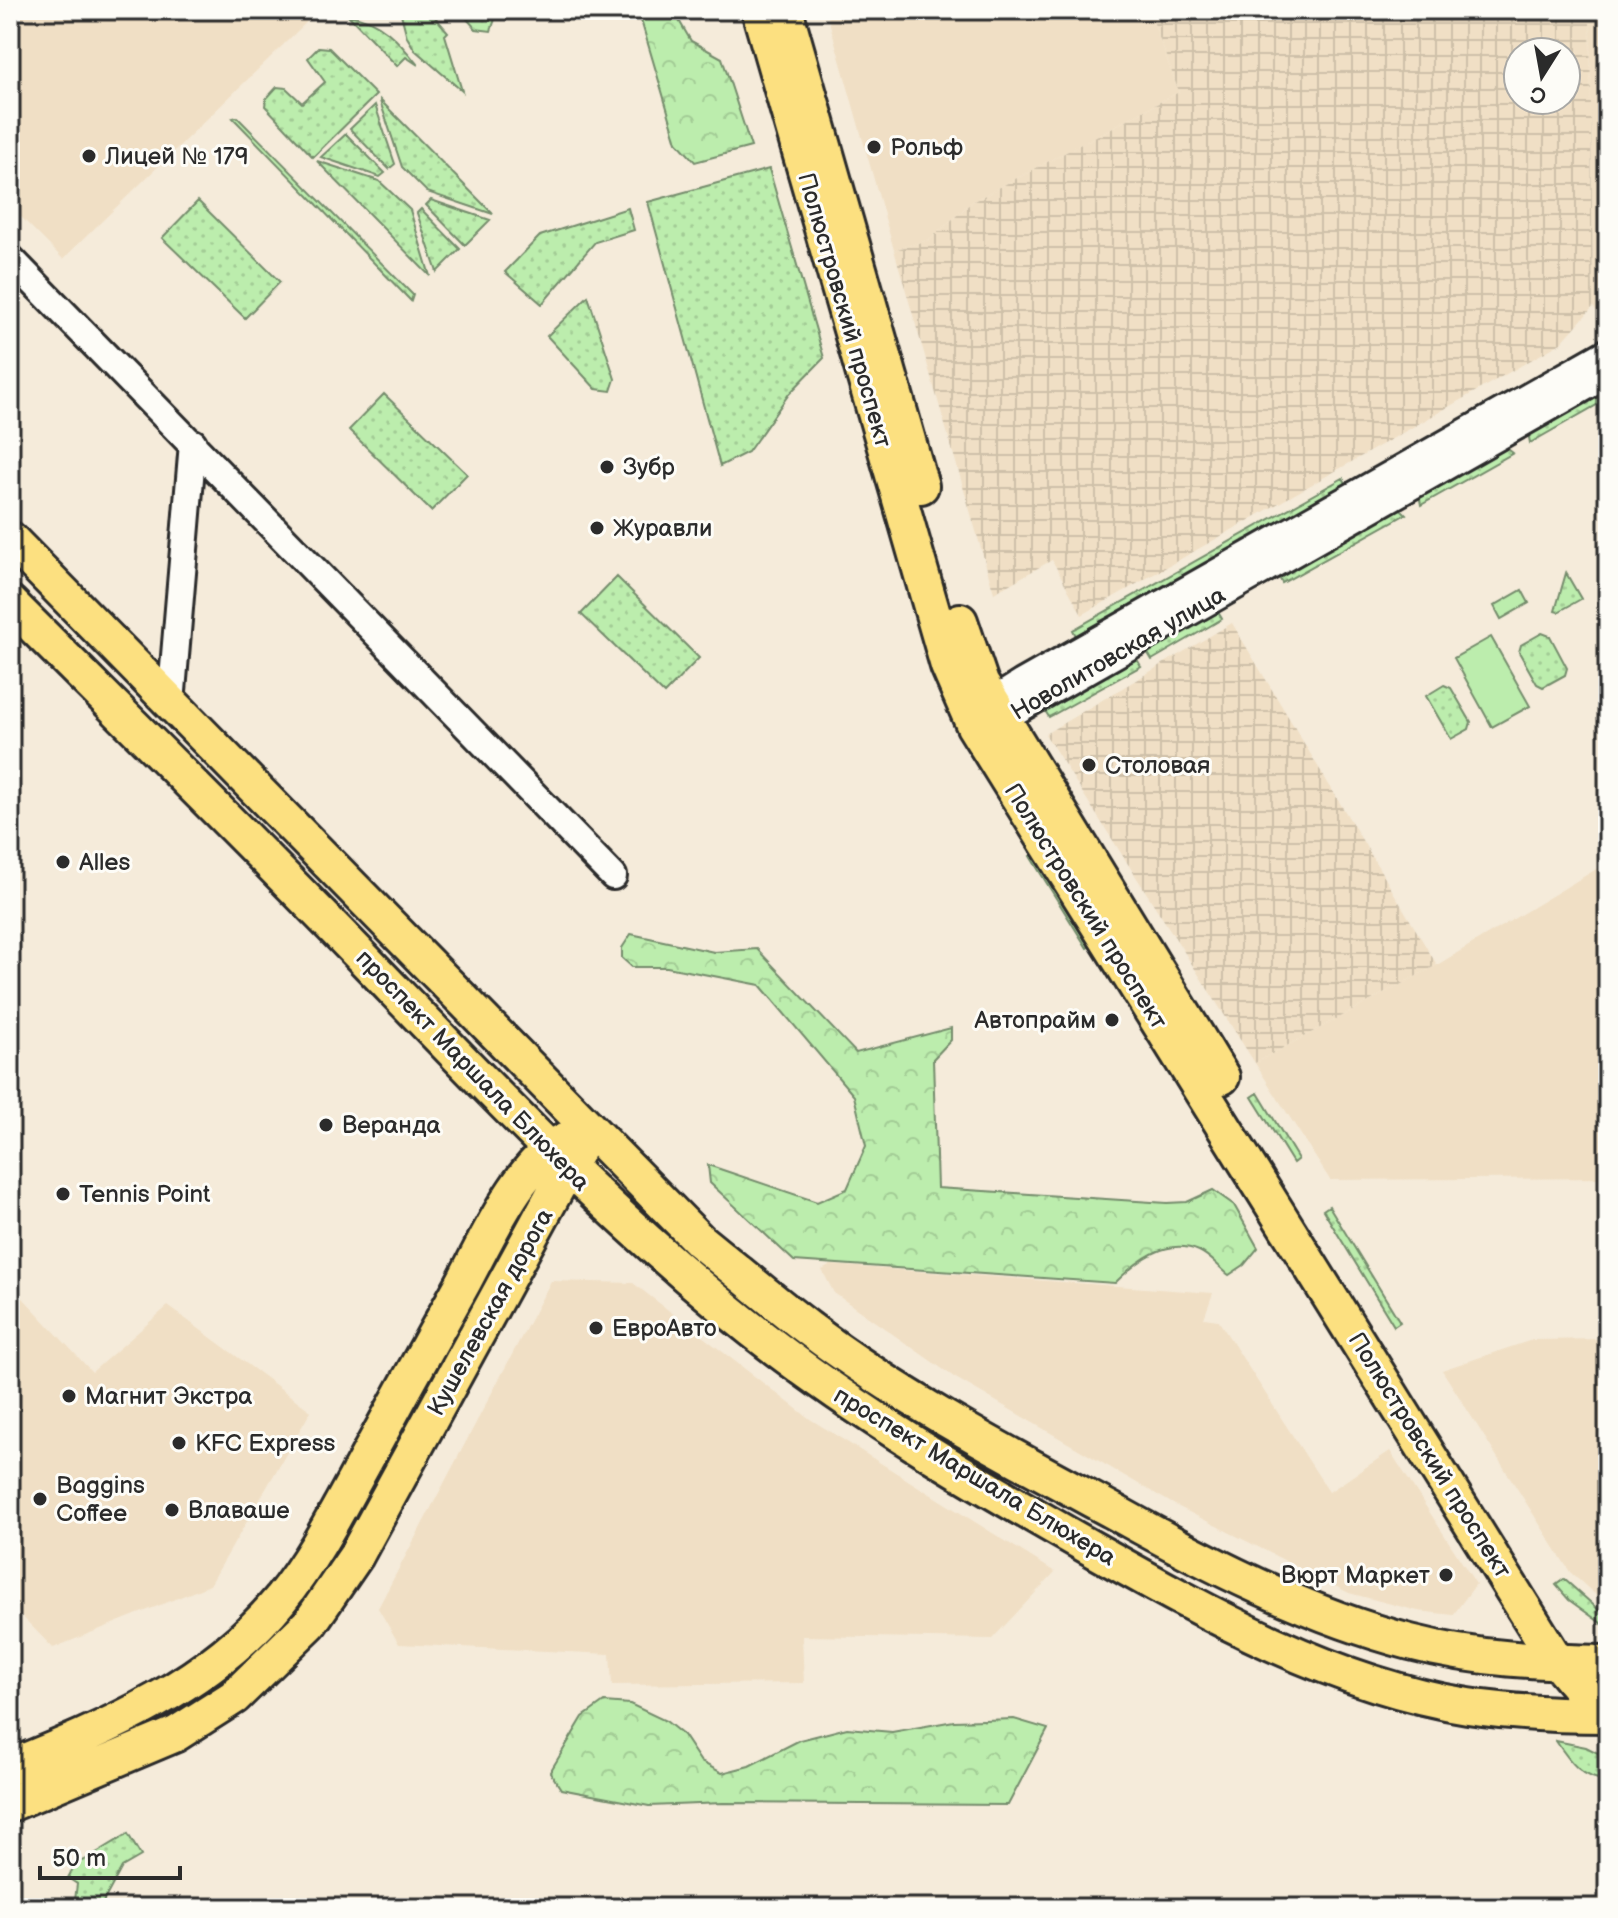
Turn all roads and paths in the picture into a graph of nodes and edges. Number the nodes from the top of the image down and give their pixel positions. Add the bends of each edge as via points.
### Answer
1 (759, 10) edge
2 (785, 10) edge
3 (10, 258) edge
4 (1608, 352) edge
5 (1608, 374) edge
6 (193, 443) junction
7 (10, 539) edge
8 (10, 603) edge
9 (171, 703) junction
10 (990, 715) junction
11 (613, 876) dead end
12 (587, 1129) junction
13 (557, 1160) junction
14 (1584, 1663) edge
15 (1606, 1718) edge
16 (10, 1767) edge
17 (10, 1804) edge

1 - 10 main road, Полюстровский проспект via 948,666
2 - 10 main road, Полюстровский проспект
3 - 6 street
4 - 10 street, Новолитовская улица
5 - 10 street, Новолитовская улица
6 - 9 street
6 - 11 street
7 - 9 main road, проспект Маршала Блюхера
8 - 13 main road, проспект Маршала Блюхера
9 - 12 main road, проспект Маршала Блюхера
10 - 14 main road, Полюстровский проспект
12 - 13 main road, Кушелевская дорога
12 - 14 main road, проспект Маршала Блюхера via 700,1241 809,1329 1000,1450 1173,1545 1374,1632 1455,1652
13 - 15 main road, проспект Маршала Блюхера via 696,1284 817,1379 948,1465 1143,1577 1314,1662 1424,1696 1525,1713
13 - 16 main road, Кушелевская дорога via 502,1211 329,1524 279,1601 210,1667 170,1693
13 - 17 main road, Кушелевская дорога via 356,1556 310,1623 234,1697 176,1734
14 - 15 main road, Полюстровский проспект

